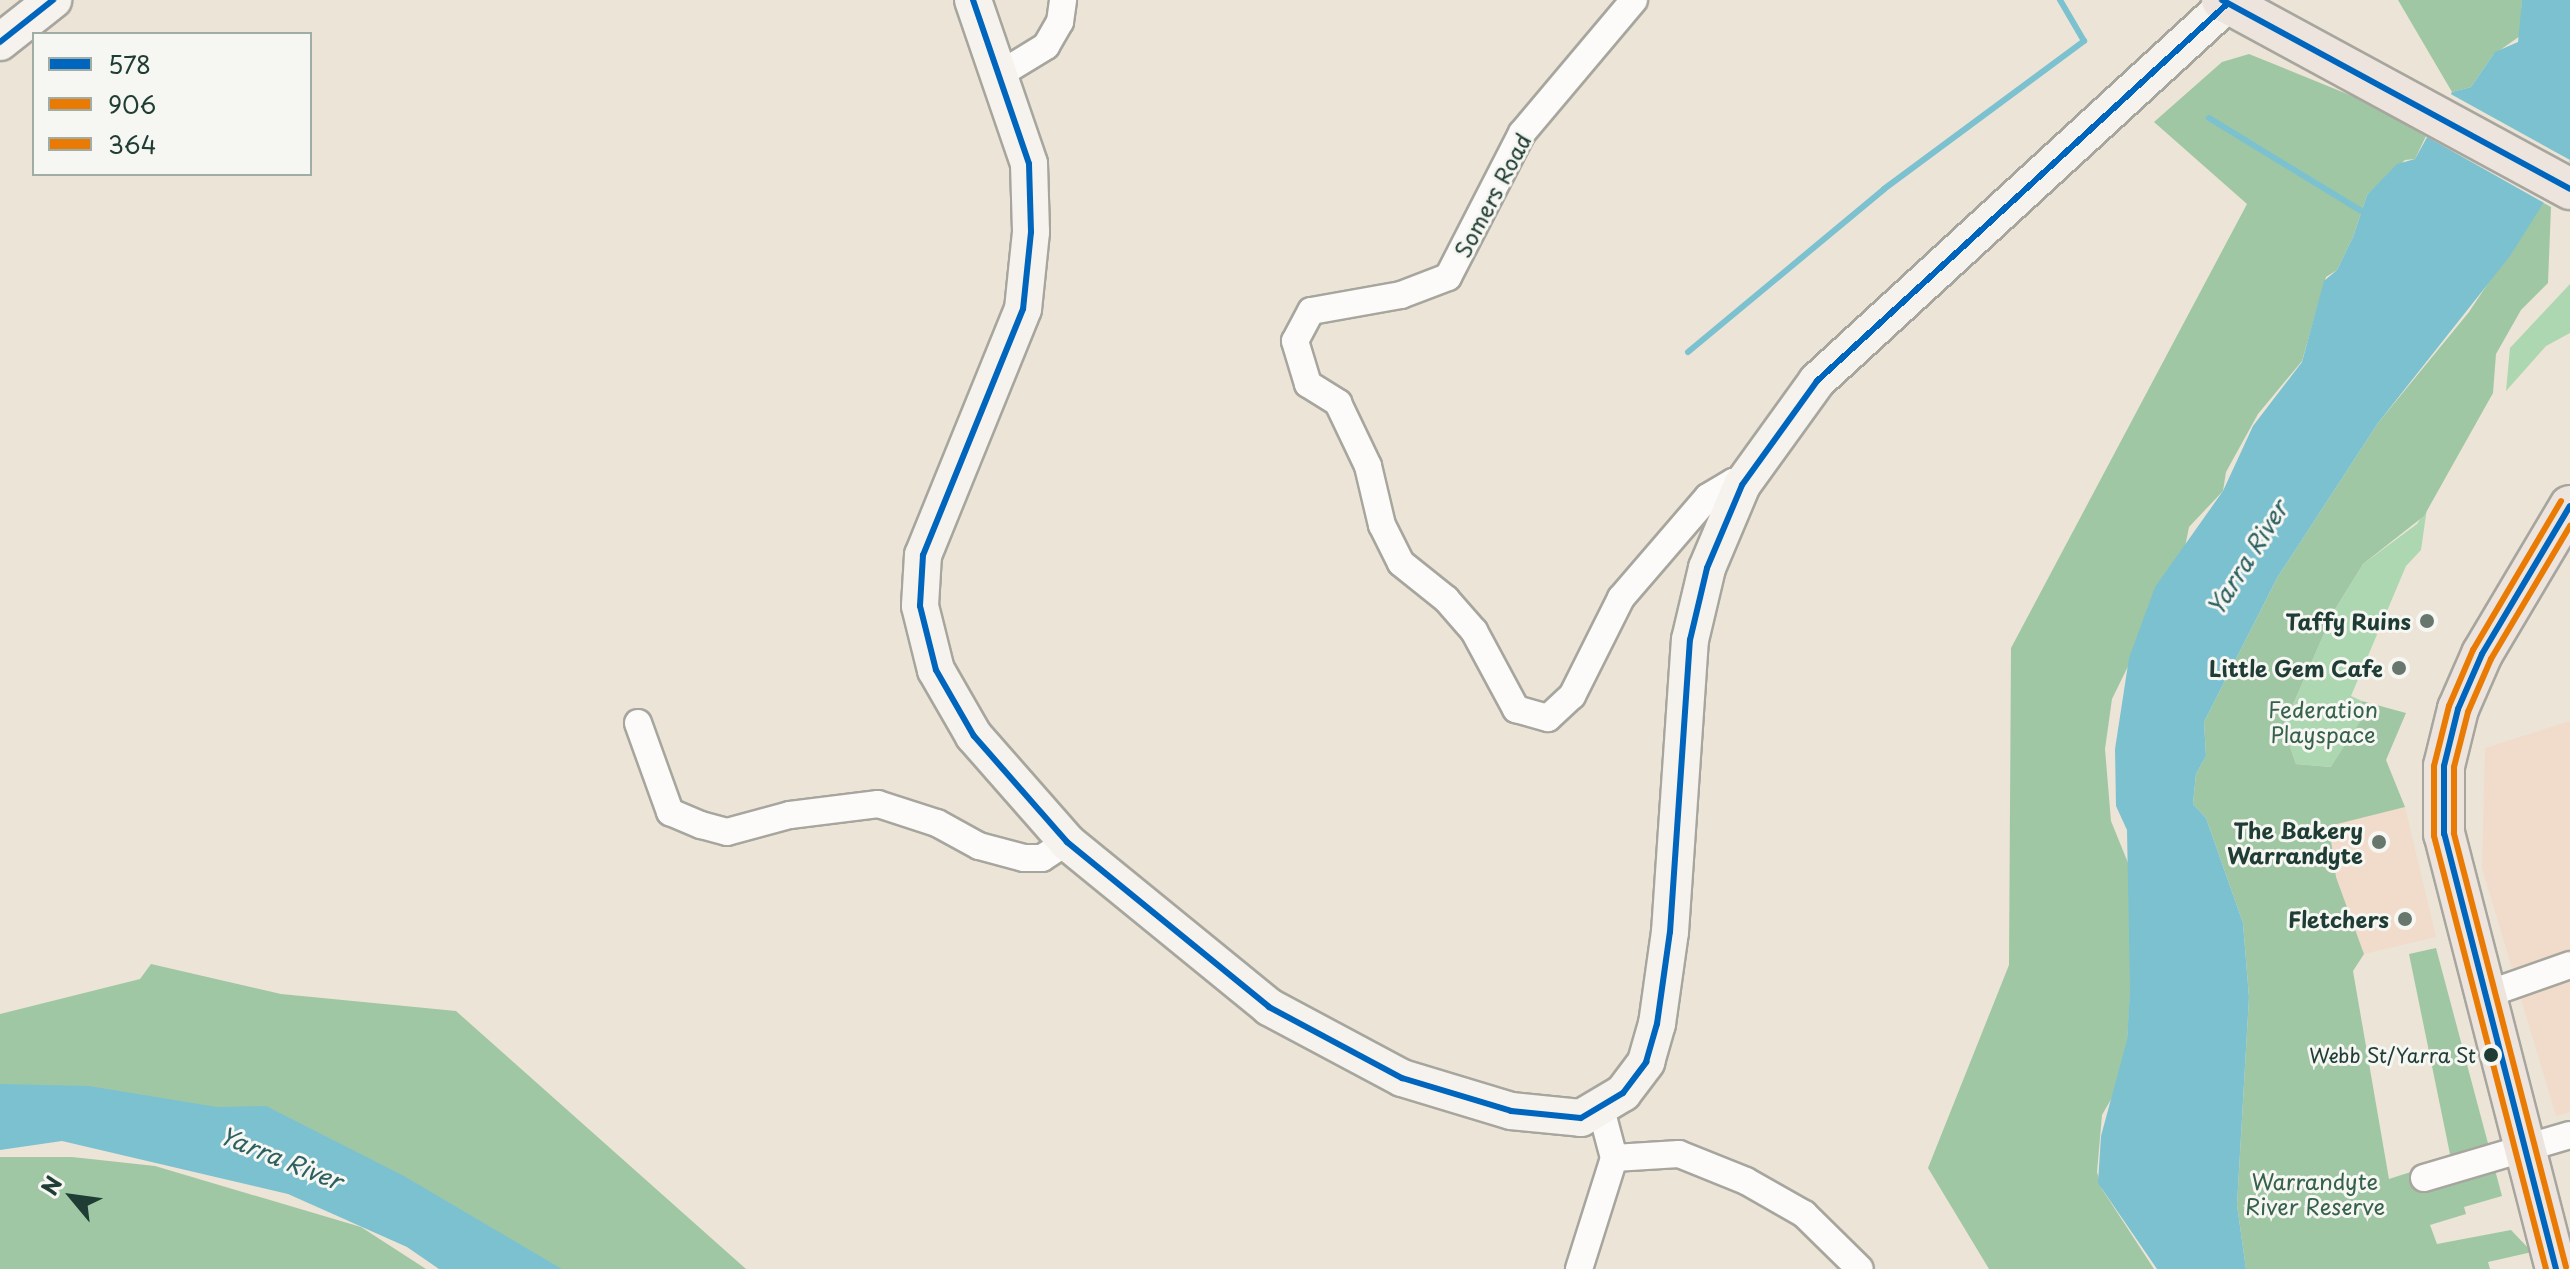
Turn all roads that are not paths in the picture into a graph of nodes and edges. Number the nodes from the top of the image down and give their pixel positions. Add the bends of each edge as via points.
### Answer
1 (53, 0) edge
2 (973, 0) edge
3 (1063, 0) edge
4 (1634, 0) edge
5 (2217, 12) edge
6 (0, 42) edge
7 (1002, 73) junction
8 (2570, 189) edge
9 (1742, 485) junction
10 (2570, 506) edge
11 (638, 723) dead end
12 (1067, 842) junction
13 (2570, 965) edge
14 (2485, 995) junction
15 (1601, 1109) junction
16 (2570, 1135) edge
17 (2524, 1147) junction
18 (1614, 1158) junction
19 (2424, 1178) dead end
20 (1579, 1269) edge
21 (1860, 1269) edge
22 (2556, 1269) edge

1 - 6 main road
2 - 7 main road
3 - 7 street via 1060,22 1046,46
4 - 9 street, Somers Road via 1522,133 1448,277 1401,295 1311,311 1295,341 1308,384 1338,403 1368,466 1382,525 1401,563 1446,599 1474,631 1516,709 1548,718 1572,696 1621,598 1708,497 1733,482
5 - 8 main road via 2378,82
5 - 9 main road via 1817,381
7 - 12 main road via 1029,164 1031,232 1023,309 938,511 923,555 920,606 936,670 974,736
9 - 15 main road via 1707,568 1690,640 1670,932 1657,1024 1646,1062 1623,1093
10 - 14 main road via 2482,654 2458,709 2444,766 2444,834
11 - 12 street via 670,812 701,825 727,832 790,815 878,804 937,823 979,846 1024,858 1042,858
12 - 15 main road via 1269,1007 1402,1078 1511,1111 1581,1118
13 - 14 street
14 - 17 main road
15 - 18 street
16 - 17 street
17 - 19 street
17 - 22 main road
18 - 20 street
18 - 21 street via 1679,1154 1746,1181 1804,1214

